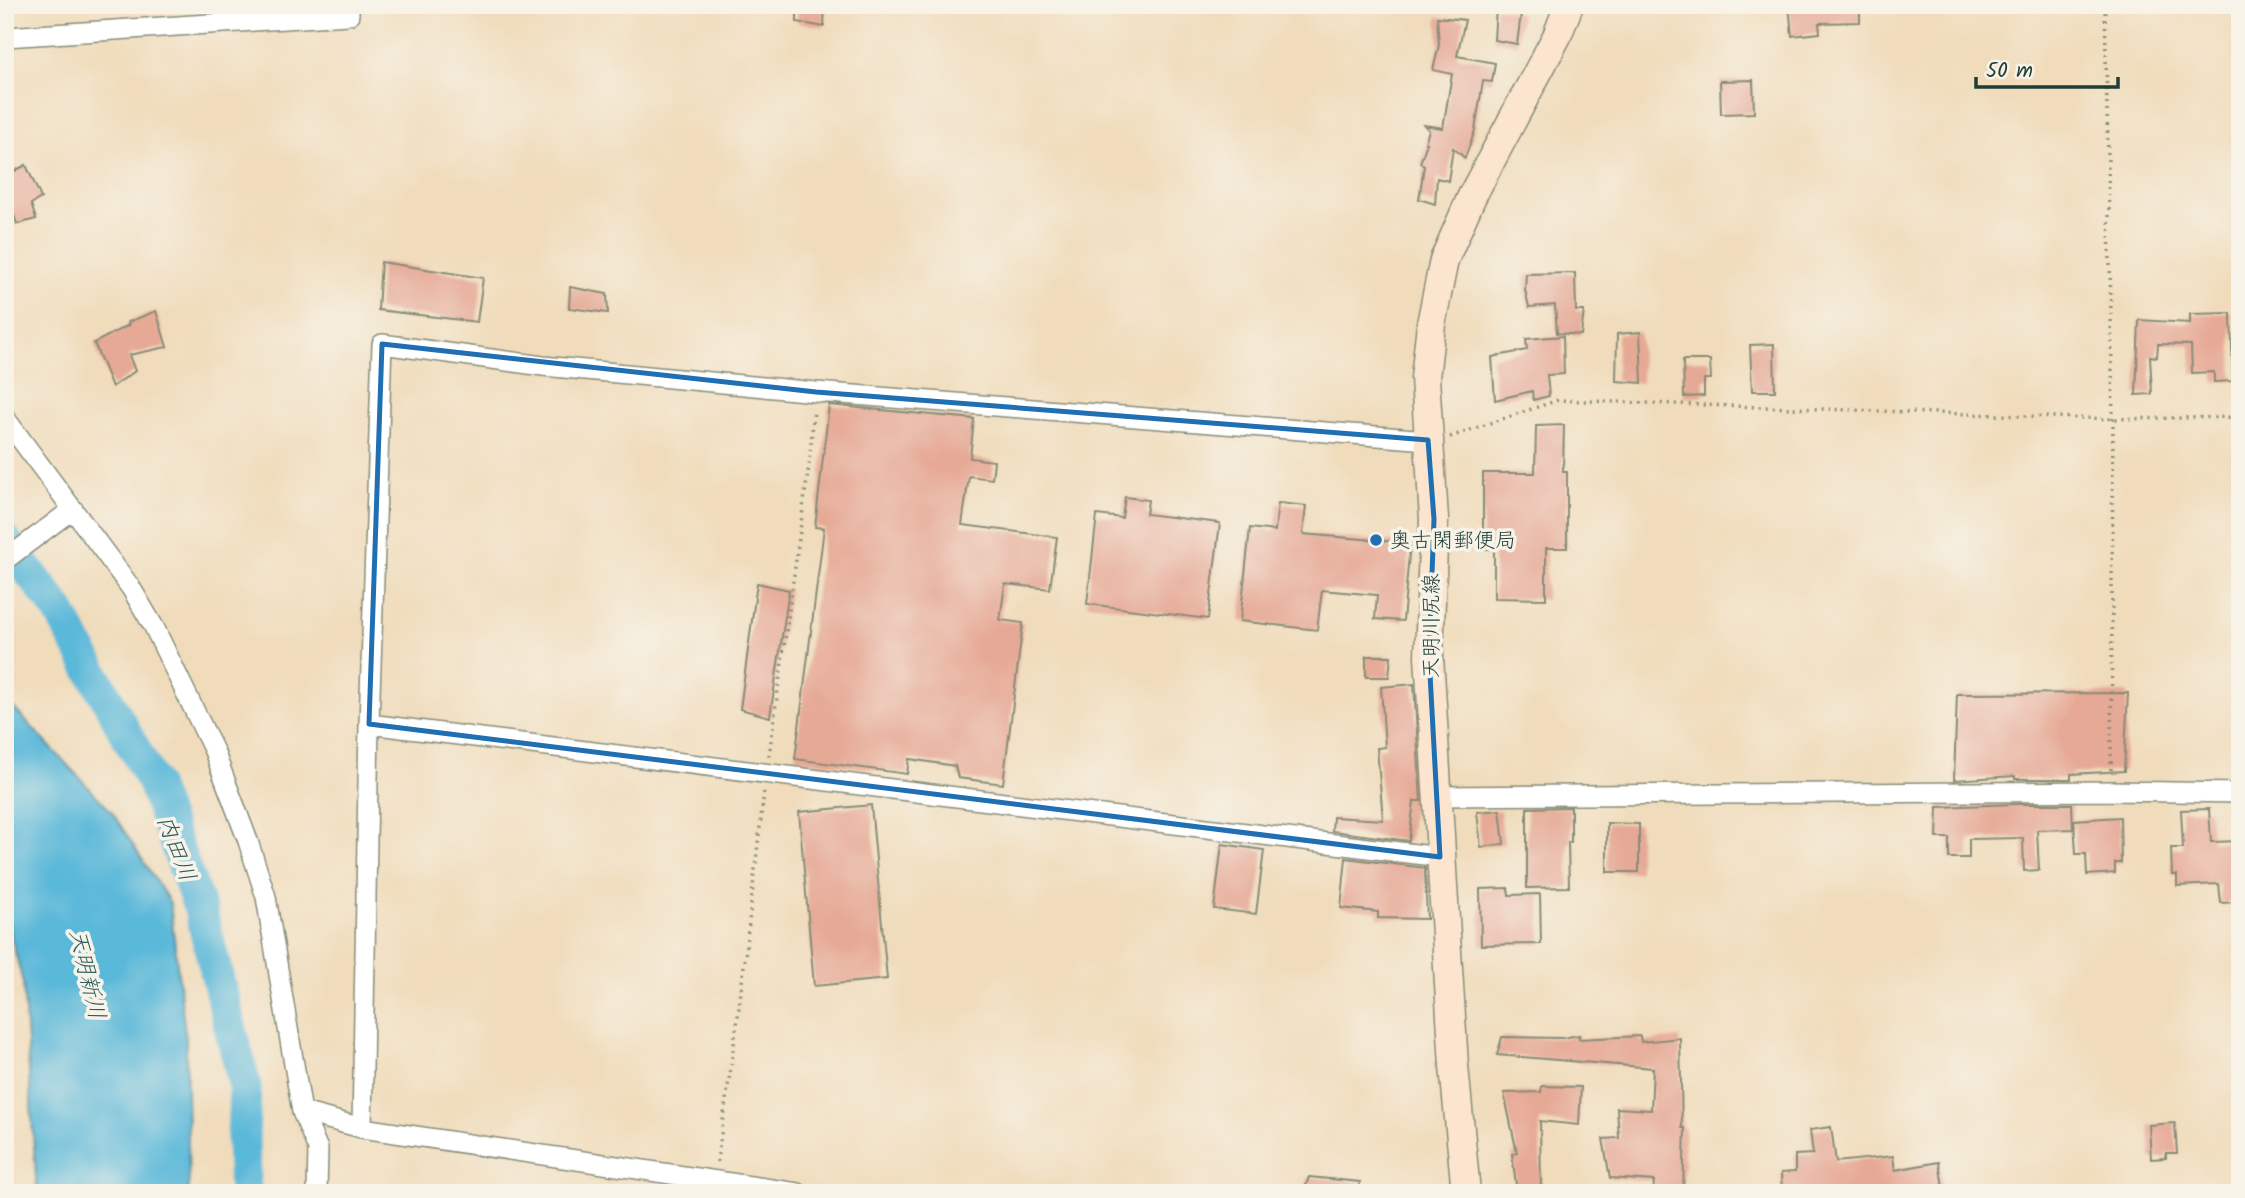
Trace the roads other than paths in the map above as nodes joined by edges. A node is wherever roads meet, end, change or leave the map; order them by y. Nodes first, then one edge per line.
1 (349, 5) edge
2 (1569, 5) edge
3 (5, 37) edge
4 (5, 418) edge
5 (1428, 440) junction
6 (73, 509) junction
7 (5, 560) edge
8 (369, 724) junction
9 (2240, 793) edge
10 (1437, 796) junction
11 (1440, 857) junction
12 (302, 1112) junction
13 (362, 1128) junction
14 (317, 1193) edge
15 (798, 1193) edge
16 (1466, 1193) edge

1 - 3 street
2 - 5 main road, 天明川尻線
4 - 6 street
5 - 8 street
5 - 10 main road, 天明川尻線
6 - 7 street
6 - 12 street
8 - 11 street
8 - 13 street
9 - 10 street
10 - 11 main road, 天明川尻線
11 - 16 main road, 天明川尻線
12 - 13 street
12 - 14 street
13 - 15 street

